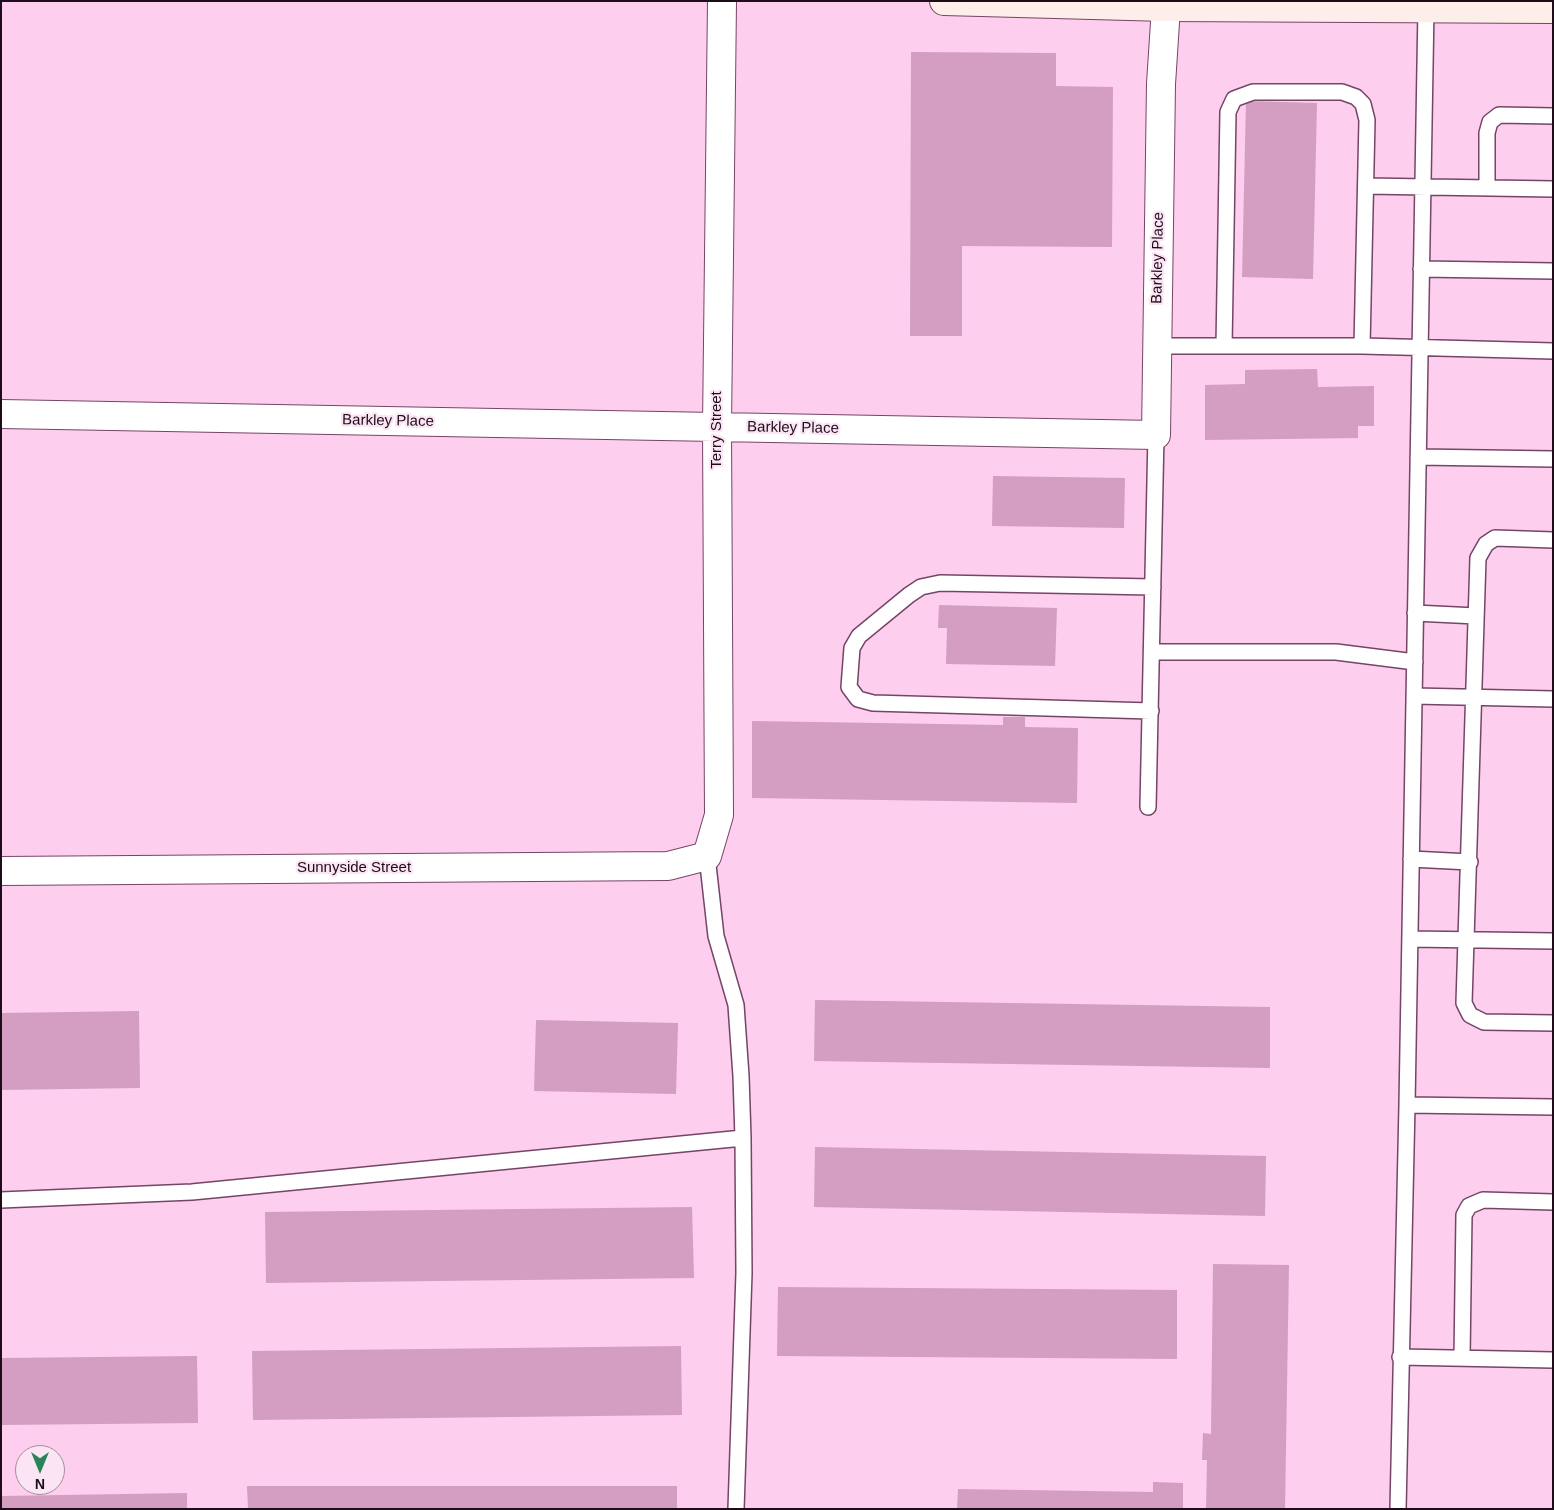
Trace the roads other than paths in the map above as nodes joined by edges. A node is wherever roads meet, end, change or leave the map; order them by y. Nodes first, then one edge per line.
1 (722, 1) edge
2 (944, 1) edge
3 (1166, 4) edge
4 (1483, 5) edge
5 (1426, 8) junction
6 (1553, 10) edge
7 (1553, 116) edge
8 (1366, 186) junction
9 (1422, 187) junction
10 (1487, 188) junction
11 (1553, 190) edge
12 (1421, 269) junction
13 (1553, 271) edge
14 (1157, 346) junction
15 (1224, 346) junction
16 (1362, 346) junction
17 (1421, 348) junction
18 (1553, 351) edge
19 (1, 414) edge
20 (717, 426) junction
21 (1156, 435) junction
22 (1418, 457) junction
23 (1553, 459) edge
24 (1553, 540) edge
25 (1153, 587) junction
26 (1415, 613) junction
27 (1476, 616) junction
28 (1152, 652) junction
29 (1414, 662) junction
30 (1414, 696) junction
31 (1473, 697) junction
32 (1553, 699) edge
33 (1150, 710) junction
34 (1148, 807) dead end
35 (706, 856) junction
36 (1411, 859) junction
37 (1470, 862) junction
38 (1, 871) edge
39 (1410, 939) junction
40 (1466, 940) junction
41 (1553, 941) edge
42 (1553, 1023) edge
43 (1407, 1105) junction
44 (1553, 1107) edge
45 (744, 1138) junction
46 (1, 1200) edge
47 (1553, 1202) edge
48 (1400, 1357) junction
49 (1462, 1358) junction
50 (1553, 1360) edge
51 (736, 1509) edge
52 (1398, 1509) edge

1 - 20 street, Terry Street
2 - 3 street
3 - 5 street
3 - 14 street, Barkley Place
4 - 5 street
4 - 6 street
5 - 9 lane
7 - 10 lane
8 - 9 lane
8 - 15 lane
8 - 16 lane
9 - 10 lane
9 - 12 lane
10 - 11 lane
12 - 13 lane
12 - 17 lane
14 - 15 lane
14 - 21 street, Barkley Place
15 - 16 lane
16 - 17 lane
17 - 18 lane
17 - 22 lane
19 - 20 street, Barkley Place
20 - 21 street, Barkley Place
20 - 35 street, Terry Street
21 - 25 lane
22 - 23 lane
22 - 26 lane
24 - 27 lane
25 - 28 lane
25 - 33 lane
26 - 27 lane
26 - 29 lane
27 - 31 lane
28 - 29 lane
28 - 33 lane
29 - 30 lane
30 - 31 lane
30 - 36 lane
31 - 32 lane
31 - 37 lane
33 - 34 lane
35 - 38 street, Sunnyside Street
35 - 45 lane
36 - 37 lane
36 - 39 lane
37 - 40 lane
39 - 40 lane
39 - 43 lane
40 - 41 lane
40 - 42 lane
43 - 44 lane
43 - 48 lane
45 - 46 lane
45 - 51 lane
47 - 49 lane
48 - 49 lane
48 - 52 lane
49 - 50 lane

